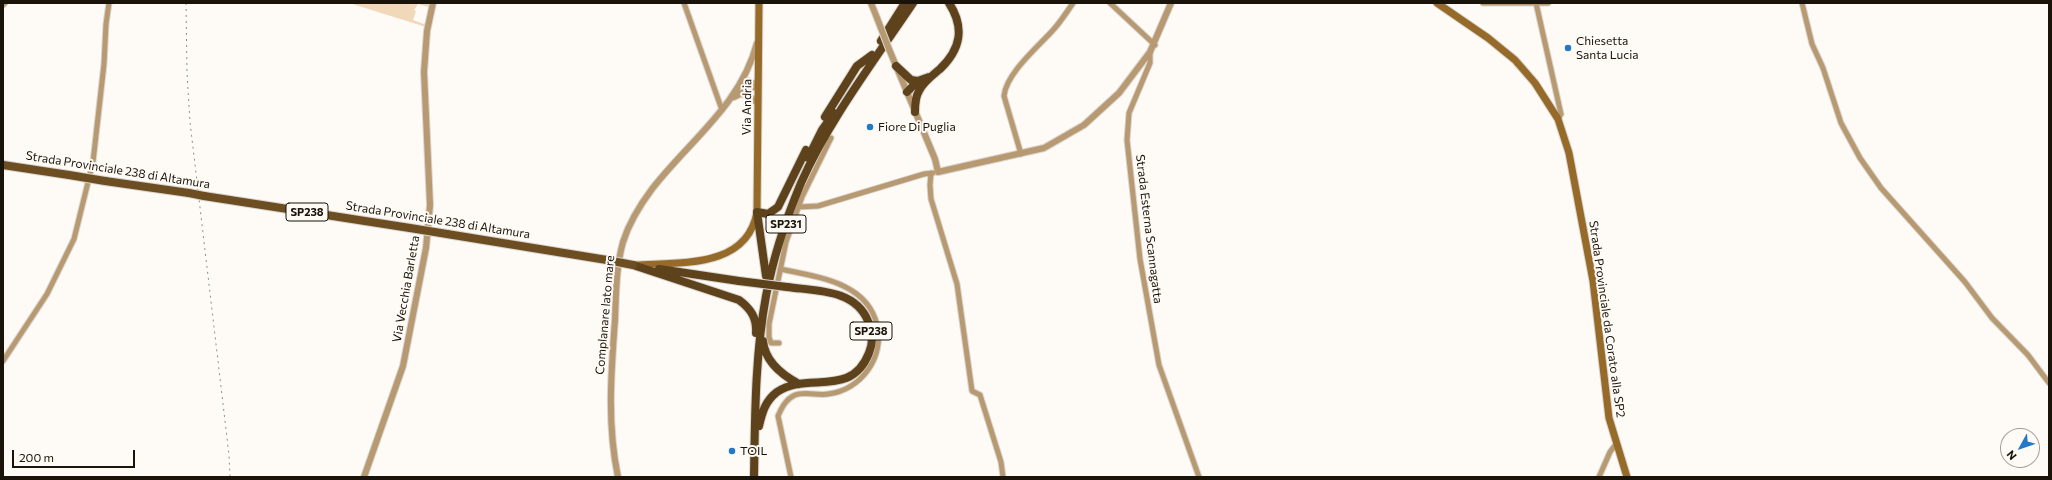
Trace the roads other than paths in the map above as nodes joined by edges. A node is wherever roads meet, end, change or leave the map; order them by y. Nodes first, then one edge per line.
1 (109, 3) edge
2 (433, 3) edge
3 (684, 3) edge
4 (759, 3) edge
5 (871, 3) edge
6 (949, 3) edge
7 (1073, 3) edge
8 (1110, 3) edge
9 (1171, 3) edge
10 (1437, 3) edge
11 (1483, 3) edge
12 (1548, 3) edge
13 (1802, 3) edge
14 (908, 4) edge
15 (1536, 4) edge
16 (759, 36) junction
17 (1155, 45) junction
18 (1150, 52) junction
19 (872, 55) junction
20 (896, 66) junction
21 (930, 77) junction
22 (918, 81) junction
23 (740, 85) junction
24 (758, 85) junction
25 (919, 90) junction
26 (907, 92) junction
27 (740, 93) junction
28 (733, 97) junction
29 (758, 103) junction
30 (722, 110) junction
31 (915, 112) junction
32 (1558, 119) junction
33 (831, 138) dead end
34 (1021, 154) junction
35 (3, 165) edge
36 (938, 172) junction
37 (931, 173) junction
38 (799, 207) junction
39 (757, 212) junction
40 (633, 265) junction
41 (780, 269) junction
42 (766, 276) junction
43 (765, 298) junction
44 (779, 343) dead end
45 (756, 348) junction
46 (3, 361) edge
47 (2049, 383) edge
48 (799, 384) junction
49 (1616, 444) junction
50 (364, 477) edge
51 (618, 477) edge
52 (750, 477) edge
53 (755, 477) edge
54 (791, 477) edge
55 (1003, 477) edge
56 (1199, 477) edge
57 (1599, 477) edge
58 (1627, 477) edge

1 - 46 street
2 - 50 street, Via Vecchia Barletta
3 - 30 street
4 - 16 main road, Via Andria
5 - 20 street, bridge
6 - 21 highway
7 - 34 street
8 - 17 street
9 - 17 street
10 - 32 main road, Strada Provinciale da Corato alla SP2
11 - 15 street
12 - 15 street
13 - 47 street
14 - 19 highway, SP231
14 - 43 highway, SP231
15 - 32 street
16 - 23 street
16 - 24 main road, Via Andria
17 - 18 street
18 - 34 street
18 - 56 street, Strada Esterna Scannagatta
19 - 39 highway
19 - 42 highway, SP231
20 - 22 highway
20 - 26 street
21 - 22 highway
21 - 25 highway
22 - 26 highway
23 - 24 street
23 - 28 street
24 - 27 street
24 - 29 main road, Via Andria
25 - 26 highway
25 - 31 highway
26 - 31 street
27 - 28 street
27 - 29 street
28 - 30 street, Complanare lato mare
29 - 39 main road, Via Andria
30 - 51 street, Complanare lato mare
31 - 36 street
32 - 49 main road, Strada Provinciale da Corato alla SP2
33 - 38 street
34 - 36 street
35 - 40 main road, Strada Provinciale 238 di Altamura / SP238, bridge
36 - 37 street
37 - 38 street
37 - 55 street
38 - 41 street
39 - 40 main road, Via Andria
39 - 42 highway
40 - 45 highway
40 - 48 highway, SP238, bridge
41 - 44 street
41 - 54 street
42 - 45 highway, SP231
43 - 48 highway
43 - 53 highway, SP231
45 - 52 highway, SP231
48 - 53 highway
49 - 57 street
49 - 58 main road, Strada Provinciale da Corato alla SP2

